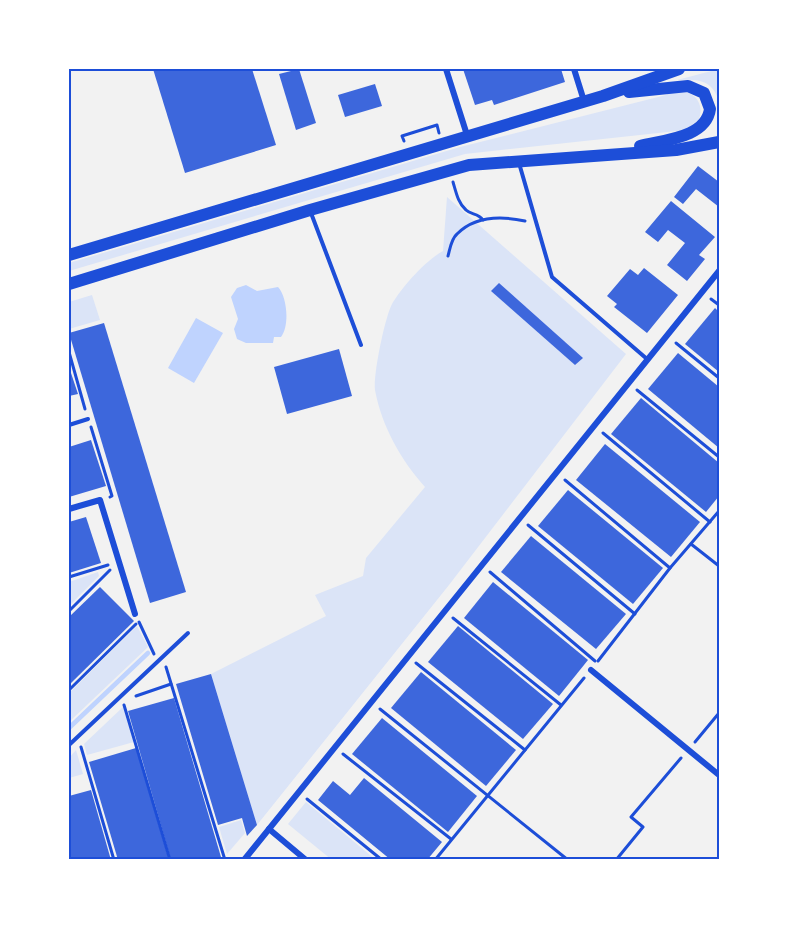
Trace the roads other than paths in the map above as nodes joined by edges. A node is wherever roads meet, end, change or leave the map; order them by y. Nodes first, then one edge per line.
1 (446, 69) edge
2 (574, 69) edge
3 (679, 69) edge
4 (603, 96) junction
5 (584, 101) junction
6 (467, 135) junction
7 (719, 142) edge
8 (615, 153) junction
9 (518, 160) junction
10 (310, 210) junction
11 (69, 255) edge
12 (719, 271) edge
13 (69, 284) edge
14 (361, 345) dead end
15 (648, 360) junction
16 (88, 419) road end
17 (69, 425) edge
18 (69, 509) edge
19 (135, 614) road end
20 (188, 633) dead end
21 (591, 670) road end
22 (69, 745) edge
23 (719, 775) edge
24 (268, 829) junction
25 (244, 860) edge
26 (306, 860) edge

1 - 6 street
2 - 5 street
3 - 4 main road
4 - 5 main road
4 - 8 main road
5 - 6 main road
6 - 11 main road
7 - 8 main road
8 - 9 main road
9 - 10 main road
9 - 15 lane
10 - 13 main road
10 - 14 lane
12 - 15 street
15 - 24 street
16 - 17 lane
18 - 19 street
20 - 22 lane
21 - 23 street
24 - 25 street
24 - 26 street

